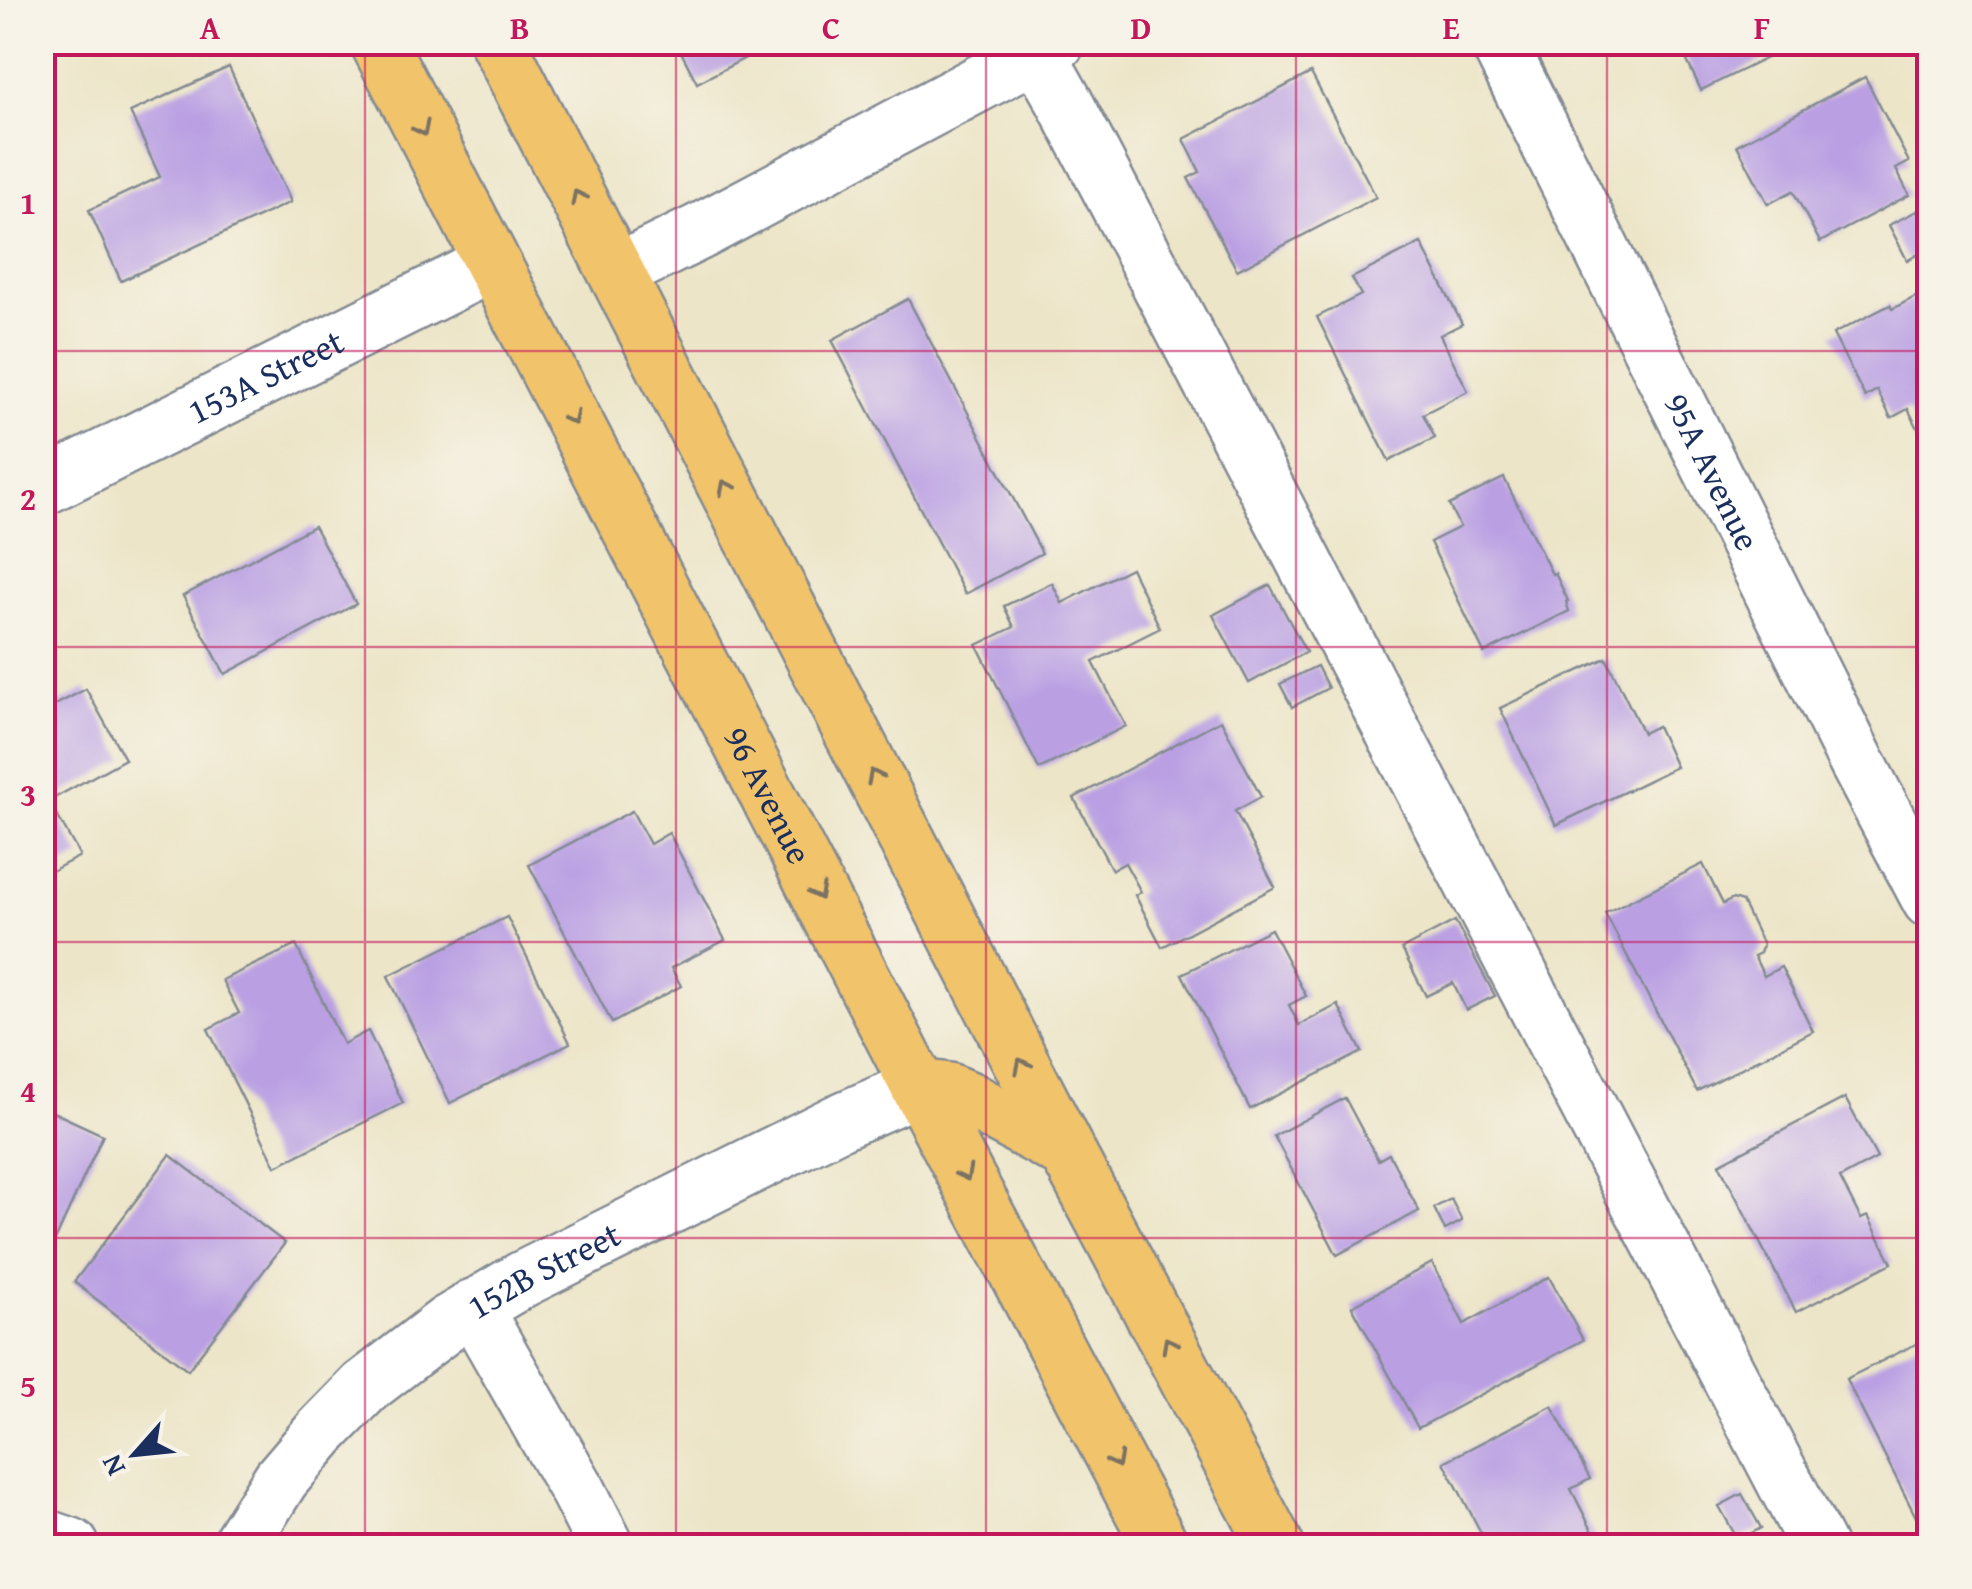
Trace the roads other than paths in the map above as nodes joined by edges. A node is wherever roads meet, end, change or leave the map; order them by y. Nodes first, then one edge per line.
1 (378, 42) edge
2 (498, 42) edge
3 (1498, 42) edge
4 (1042, 46) edge
5 (491, 264) junction
6 (617, 272) junction
7 (42, 488) edge
8 (1930, 900) edge
9 (919, 1087) junction
10 (1066, 1152) junction
11 (473, 1308) junction
12 (42, 1536) edge
13 (71, 1546) edge
14 (238, 1546) edge
15 (606, 1546) edge
16 (1161, 1546) edge
17 (1276, 1546) edge
18 (1818, 1546) edge

1 -> 5 main road, 96 Avenue
6 -> 2 main road
3 - 8 street, 95A Avenue
4 - 6 street
4 - 18 street
5 - 7 street, 153A Street
5 -> 9 main road, 96 Avenue
10 -> 6 main road
9 - 10 main road
9 - 11 street, 152B Street
9 -> 16 main road, 96 Avenue
17 -> 10 main road
11 - 14 street, 152B Street
11 - 15 street
12 - 13 street

